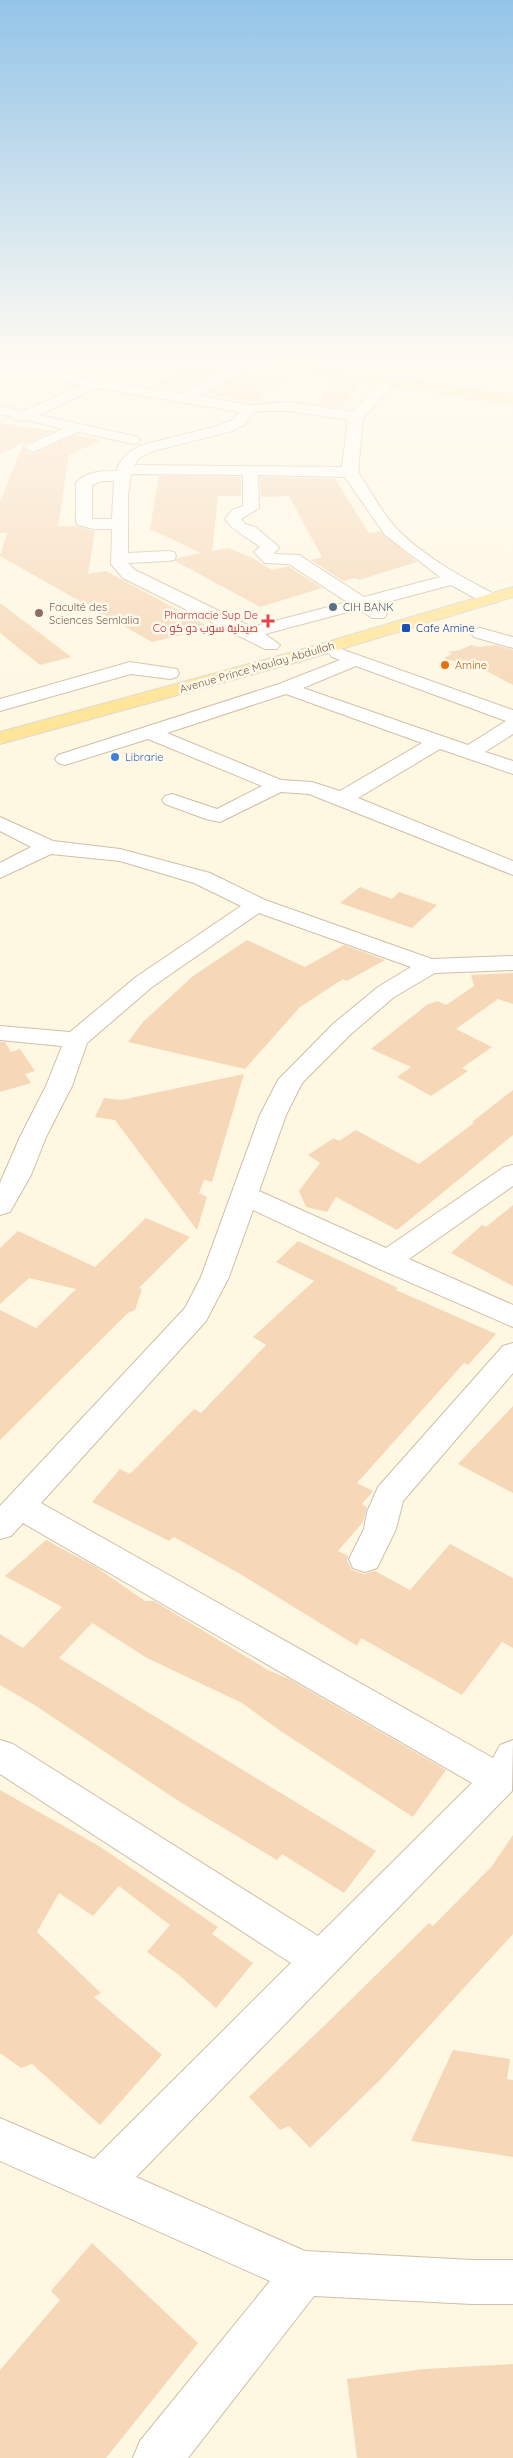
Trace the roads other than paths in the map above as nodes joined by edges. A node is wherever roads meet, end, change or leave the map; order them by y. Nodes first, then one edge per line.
1 (93, 479) edge
2 (123, 479) edge
3 (250, 479) edge
4 (355, 479) edge
5 (120, 524) junction
6 (168, 556) dead end
7 (120, 559) junction
8 (513, 576) edge
9 (453, 579) junction
10 (470, 589) junction
11 (513, 592) edge
12 (490, 599) junction
13 (363, 604) junction
14 (378, 614) junction
15 (250, 633) junction
16 (480, 633) dead end
17 (513, 643) edge
18 (271, 645) junction
19 (325, 648) junction
20 (244, 653) dead end
21 (355, 660) junction
22 (188, 668) dead end
23 (170, 673) junction
24 (286, 688) junction
25 (0, 705) edge
26 (513, 717) edge
27 (0, 720) edge
28 (513, 726) edge
29 (149, 732) junction
30 (0, 738) edge
31 (439, 741) junction
32 (471, 752) junction
33 (65, 758) dead end
34 (513, 768) edge
35 (278, 786) junction
36 (342, 799) junction
37 (172, 800) dead end
38 (0, 823) edge
39 (48, 847) junction
40 (513, 869) edge
41 (0, 870) edge
42 (257, 906) junction
43 (513, 963) edge
44 (430, 966) junction
45 (0, 1034) edge
46 (76, 1040) junction
47 (513, 1173) edge
48 (244, 1195) junction
49 (0, 1206) edge
50 (387, 1261) junction
51 (513, 1317) edge
52 (513, 1353) edge
53 (9, 1516) edge
54 (365, 1559) dead end
55 (0, 1755) edge
56 (506, 1768) edge
57 (321, 1960) junction
58 (0, 2139) edge
59 (99, 2184) junction
60 (304, 2273) junction
61 (513, 2282) edge
62 (157, 2458) edge

1 - 5 street
2 - 5 street
3 - 13 street
4 - 9 street
5 - 7 street
6 - 7 street
7 - 15 street
8 - 10 main road, Avenue Prince Moulay Abdullah
9 - 10 street
9 - 13 street
10 - 12 street
10 - 14 main road, Avenue Prince Moulay Abdullah
11 - 12 main road, Avenue Prince Moulay Abdullah
12 - 19 main road, Avenue Prince Moulay Abdullah
13 - 14 street
13 - 15 street
14 - 18 main road, Avenue Prince Moulay Abdullah
15 - 18 street
16 - 17 street
18 - 20 main road, Avenue Prince Moulay Abdullah
19 - 21 street
19 - 30 main road, Avenue Prince Moulay Abdullah
21 - 24 street
21 - 26 street
22 - 23 main road, Avenue Prince Moulay Abdullah
23 - 25 street
23 - 27 main road, Avenue Prince Moulay Abdullah
24 - 29 street
24 - 31 street
28 - 32 street
29 - 33 street
29 - 35 street
31 - 32 street
31 - 36 street
32 - 34 street
35 - 36 street
35 - 37 street
36 - 40 street
38 - 39 street
39 - 41 street
39 - 42 street
42 - 44 street
42 - 46 street
43 - 44 street
44 - 48 street
45 - 46 street
46 - 49 street
47 - 50 street
48 - 50 street
48 - 53 street
50 - 51 street
52 - 54 street
53 - 56 street
55 - 57 street
56 - 57 street
57 - 59 street
58 - 59 street
59 - 60 street
60 - 61 street
60 - 62 street

